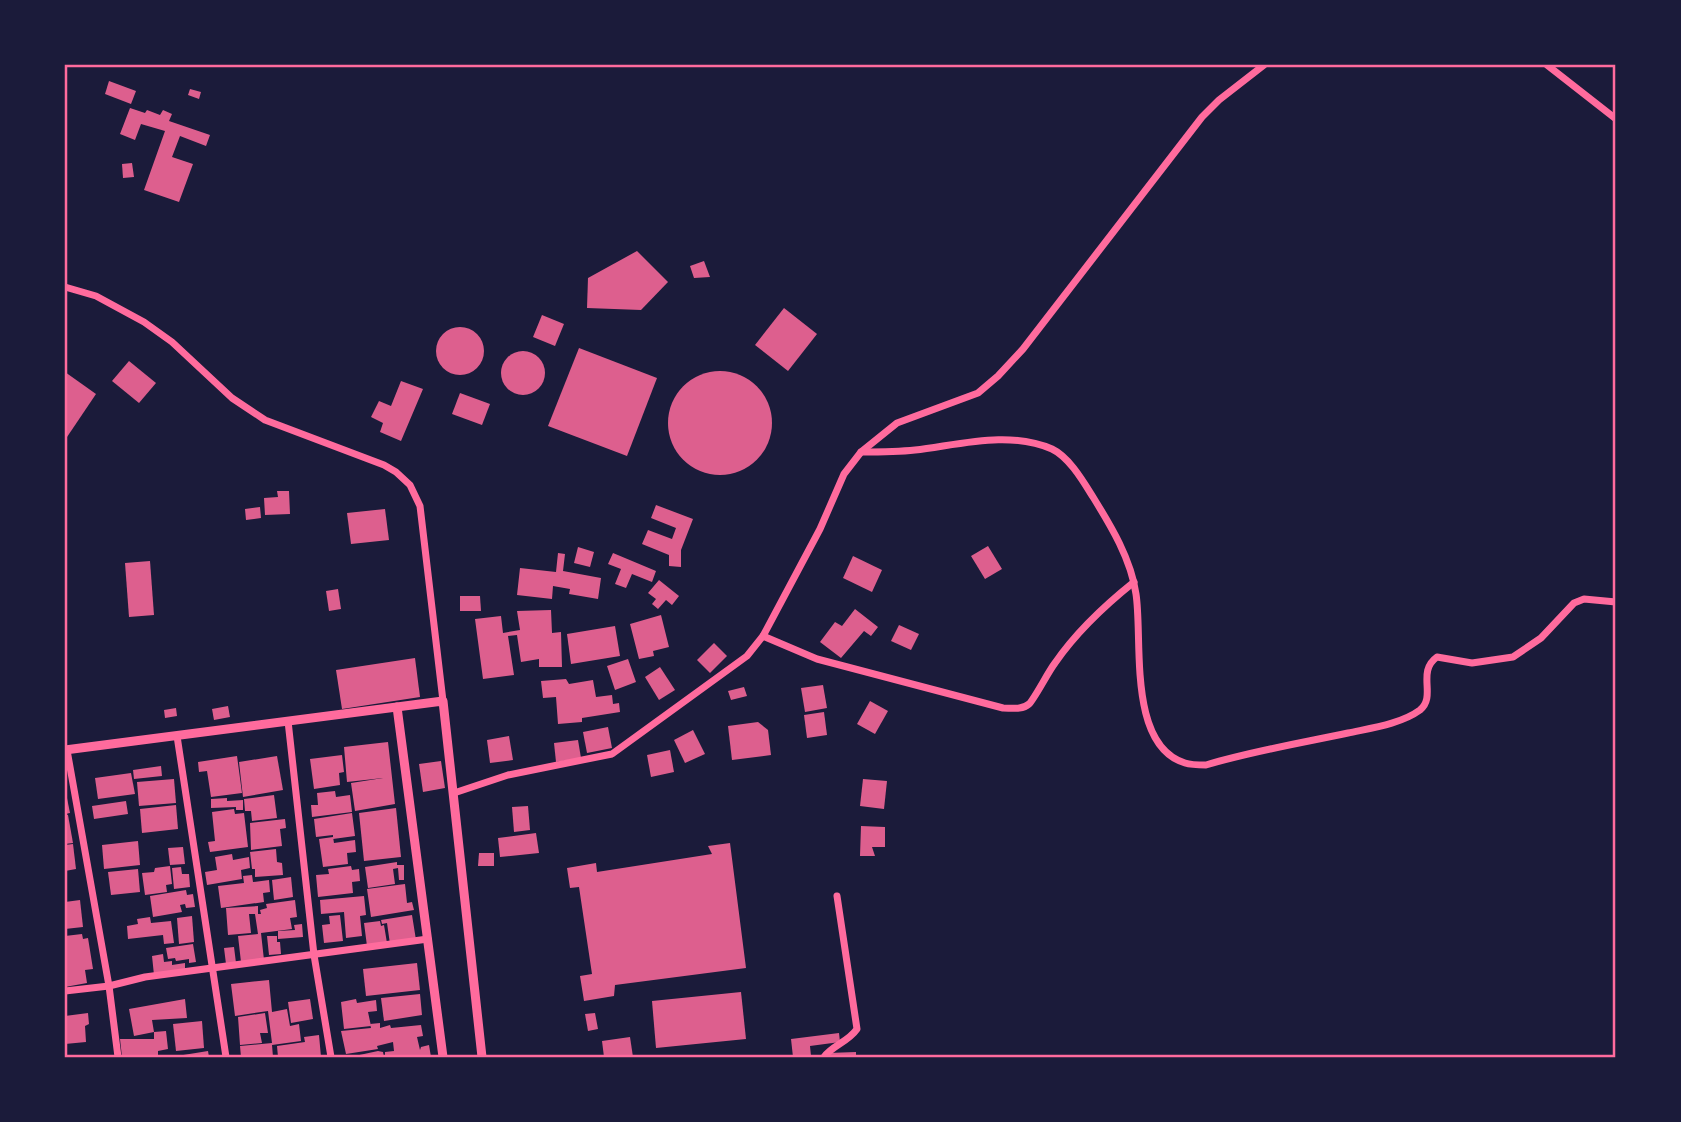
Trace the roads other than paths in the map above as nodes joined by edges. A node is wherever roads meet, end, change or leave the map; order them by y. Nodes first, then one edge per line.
1 (1264, 65) edge
2 (1547, 65) edge
3 (1616, 119) edge
4 (65, 287) edge
5 (861, 452) junction
6 (1134, 582) junction
7 (1616, 602) edge
8 (763, 636) junction
9 (443, 701) junction
10 (397, 707) junction
11 (288, 721) junction
12 (177, 736) junction
13 (66, 750) edge
14 (454, 793) junction
15 (837, 896) dead end
16 (428, 939) junction
17 (314, 956) junction
18 (214, 967) junction
19 (109, 986) junction
20 (65, 991) edge
21 (118, 1057) edge
22 (226, 1057) edge
23 (331, 1057) edge
24 (443, 1057) edge
25 (482, 1057) edge
26 (824, 1057) edge

1 - 5 street
2 - 3 street
4 - 9 street
5 - 6 street
5 - 8 street
6 - 7 street
6 - 8 street
8 - 14 street
9 - 10 street
9 - 14 street
10 - 11 street
10 - 16 street
11 - 12 street
11 - 17 street
12 - 13 street
12 - 18 street
13 - 19 street
14 - 25 street
15 - 26 street
16 - 17 street
16 - 24 street
17 - 18 street
17 - 23 street
18 - 19 street
18 - 22 street
19 - 20 street
19 - 21 street

